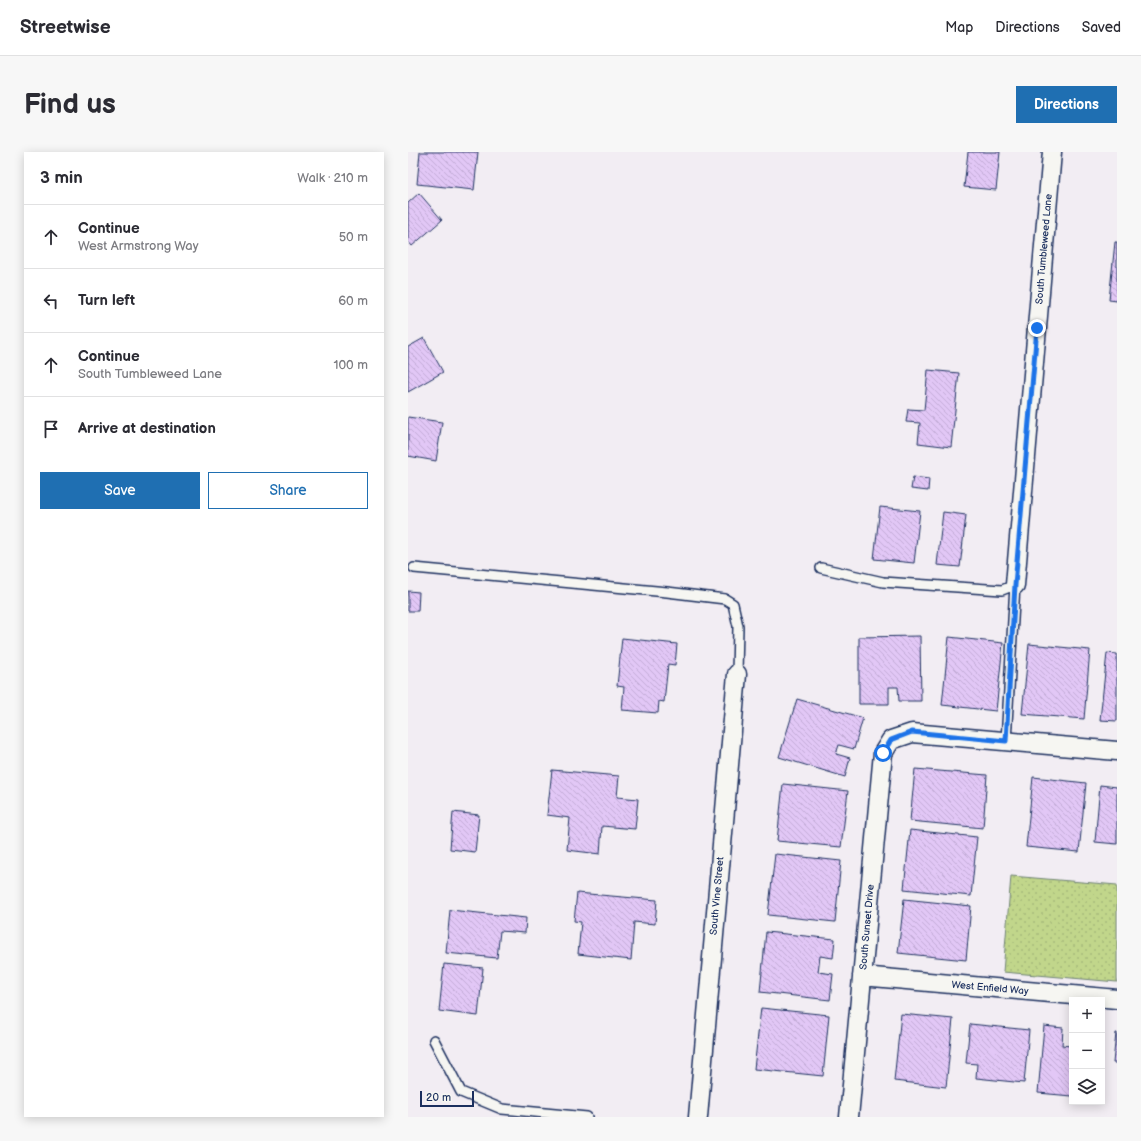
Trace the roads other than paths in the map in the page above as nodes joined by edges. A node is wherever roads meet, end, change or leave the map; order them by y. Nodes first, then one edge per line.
1 (1052, 152) edge
2 (414, 568) dead end
3 (821, 568) dead end
4 (1015, 585) junction
5 (737, 674) joint
6 (1006, 741) junction
7 (1117, 751) edge
8 (862, 976) junction
9 (1117, 1000) edge
10 (434, 1040) dead end
11 (587, 1117) edge
12 (698, 1117) edge
13 (849, 1117) edge

1 - 4 street, South Tumbleweed Lane
2 - 5 lane
3 - 4 lane
4 - 6 lane
5 - 12 street, South Vine Street
6 - 7 street
6 - 8 street, South Sunset Drive
8 - 9 street, West Enfield Way
8 - 13 street, South Sunset Drive
10 - 11 lane

